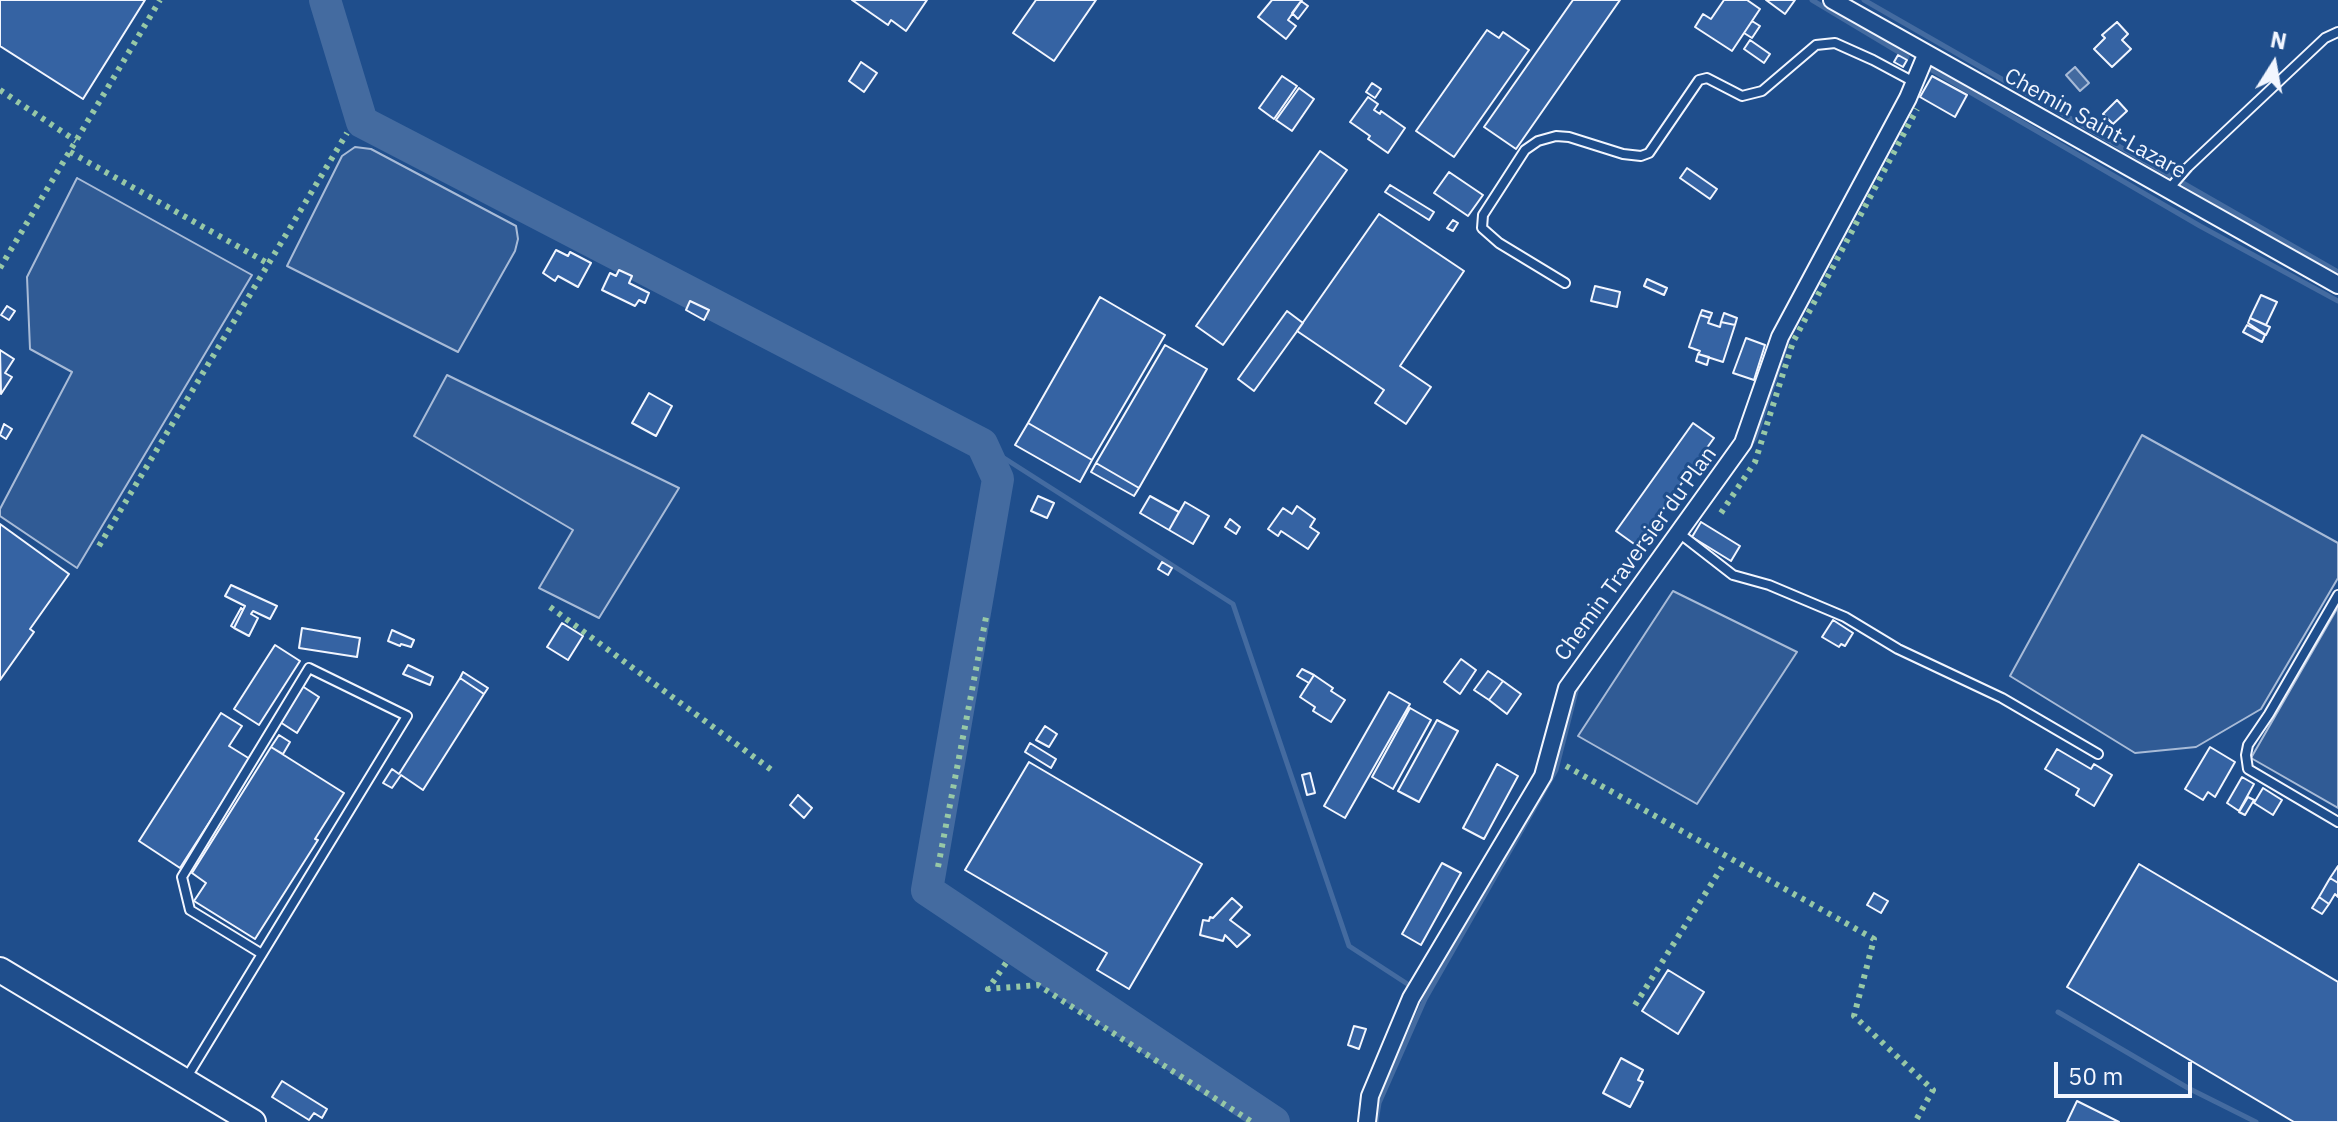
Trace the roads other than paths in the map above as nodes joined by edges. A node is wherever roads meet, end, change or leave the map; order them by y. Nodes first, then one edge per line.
1 (1832, 0) edge
2 (2338, 32) edge
3 (1926, 55) junction
4 (1914, 82) junction
5 (2169, 189) junction
6 (2336, 281) edge
7 (1565, 283) dead end
8 (1679, 532) junction
9 (2338, 595) edge
10 (2098, 754) dead end
11 (2338, 822) edge
12 (262, 954) junction
13 (0, 970) edge
14 (184, 1081) junction
15 (253, 1122) edge
16 (1367, 1122) edge

1 - 3 street, Chemin Saint-Lazare
2 - 5 lane
3 - 4 street, Chemin Traversier du Plan
3 - 5 street, Chemin Saint-Lazare
4 - 7 lane
4 - 8 street, Chemin Traversier du Plan
5 - 6 street, Chemin Saint-Lazare
8 - 10 lane
8 - 16 street, Chemin Traversier du Plan
9 - 11 lane
12 - 12 lane
12 - 14 lane
13 - 14 street
14 - 15 street

